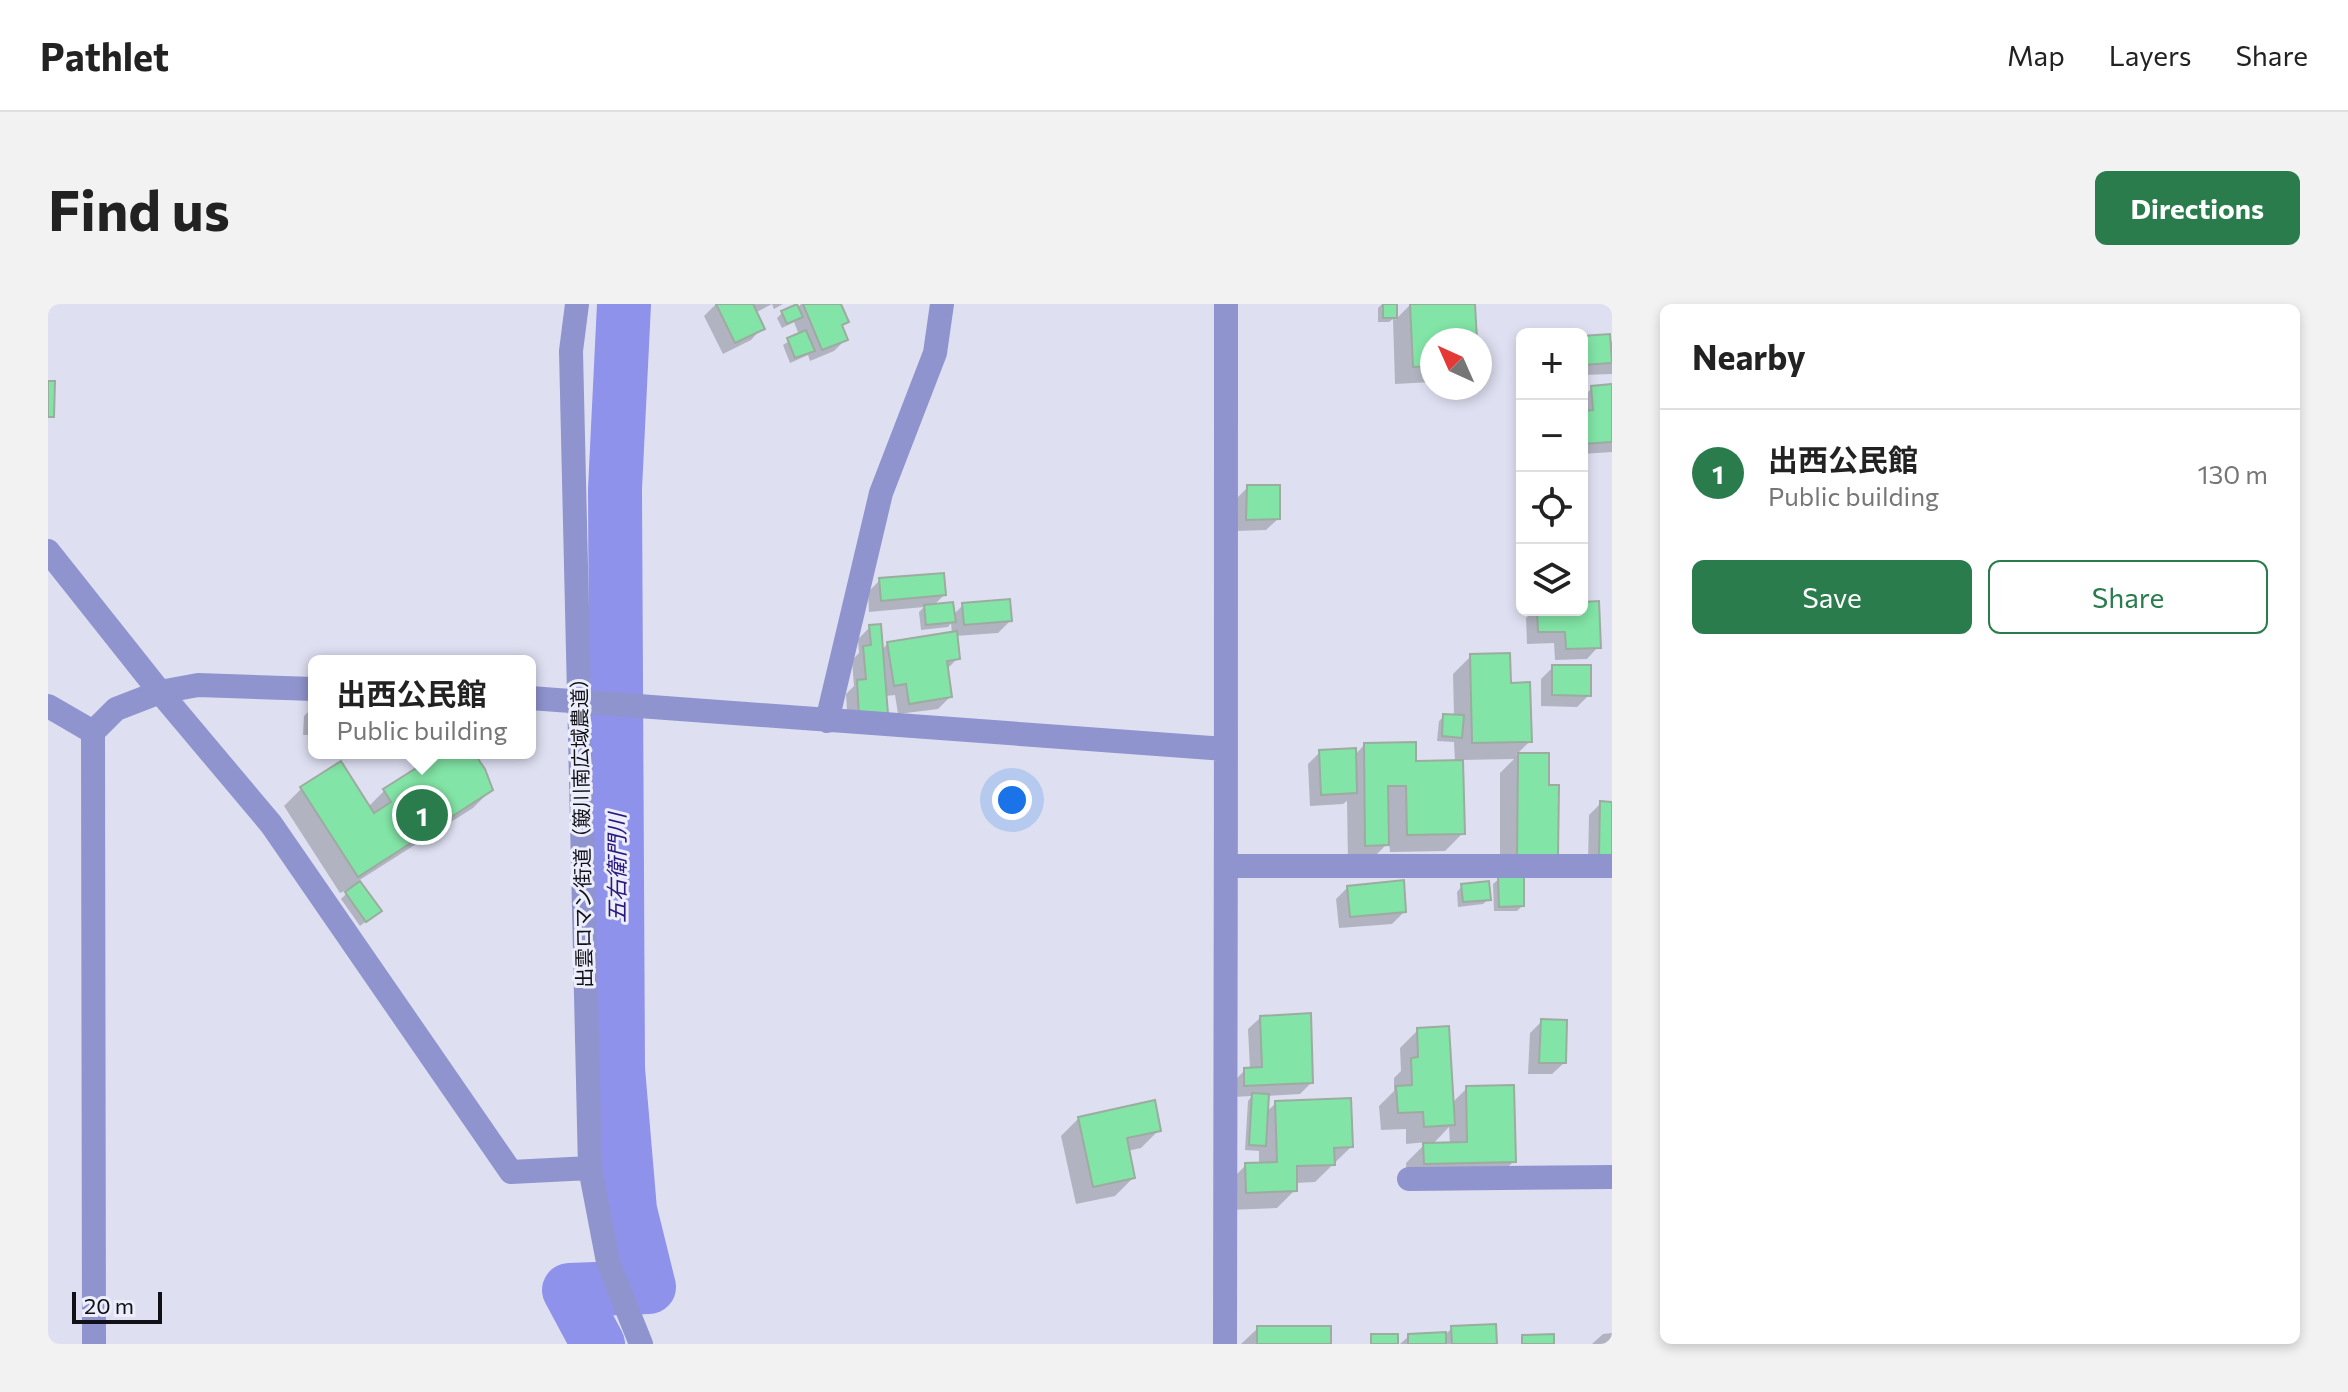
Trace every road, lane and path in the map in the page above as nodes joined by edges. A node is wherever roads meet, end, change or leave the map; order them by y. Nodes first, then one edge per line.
1 (577, 304) edge
2 (942, 304) edge
3 (1226, 304) edge
4 (48, 551) edge
5 (308, 689) edge
6 (160, 692) junction
7 (536, 698) edge
8 (579, 700) junction
9 (48, 706) edge
10 (827, 721) junction
11 (93, 732) junction
12 (1225, 749) junction
13 (1228, 866) junction
14 (1612, 866) edge
15 (590, 1168) junction
16 (1612, 1177) edge
17 (1409, 1179) dead end
18 (94, 1344) edge
19 (641, 1344) edge
20 (1225, 1344) edge

1 - 8 street, 出雲ロマン街道（簸川南広域農道）
2 - 10 street
3 - 12 street
4 - 6 street
5 - 6 street
6 - 11 street
6 - 15 street
7 - 8 street
8 - 10 street
8 - 15 street, 出雲ロマン街道（簸川南広域農道）
9 - 11 street
10 - 12 street
11 - 18 street
12 - 13 street
13 - 14 street
13 - 20 street
15 - 19 street, 出雲ロマン街道（簸川南広域農道）
16 - 17 street

